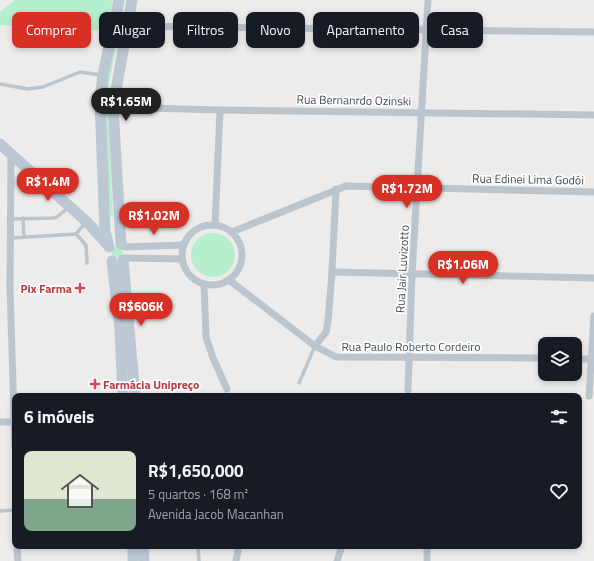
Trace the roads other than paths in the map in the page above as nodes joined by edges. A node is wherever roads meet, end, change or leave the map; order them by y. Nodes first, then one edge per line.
1 (119, 0) edge
2 (132, 0) edge
3 (428, 0) edge
4 (129, 12) edge
5 (165, 26) edge
6 (426, 29) junction
7 (594, 32) edge
8 (122, 48) edge
9 (103, 75) junction
10 (0, 84) edge
11 (113, 106) junction
12 (220, 110) junction
13 (422, 112) junction
14 (594, 115) edge
15 (0, 144) edge
16 (11, 154) junction
17 (336, 188) junction
18 (417, 188) junction
19 (594, 192) edge
20 (70, 206) junction
21 (23, 218) junction
22 (105, 218) junction
23 (121, 218) junction
24 (11, 219) junction
25 (87, 222) junction
26 (216, 225) junction
27 (232, 232) junction
28 (76, 234) junction
29 (24, 237) junction
30 (11, 238) junction
31 (184, 245) junction
32 (109, 247) junction
33 (121, 254) junction
34 (182, 259) junction
35 (87, 263) dead end
36 (332, 272) junction
37 (412, 275) junction
38 (594, 278) edge
39 (230, 280) junction
40 (204, 284) junction
41 (594, 316) edge
42 (315, 346) junction
43 (409, 357) junction
44 (538, 358) edge
45 (582, 359) edge
46 (593, 359) edge
47 (299, 383) dead end
48 (227, 389) dead end
49 (408, 390) dead end
50 (14, 393) edge
51 (123, 393) edge
52 (135, 393) edge
53 (589, 396) dead end
54 (0, 422) edge
55 (12, 422) edge
56 (12, 510) edge
57 (0, 511) edge
58 (17, 549) edge
59 (133, 549) edge
60 (143, 549) edge
61 (198, 549) edge
62 (238, 549) edge
63 (341, 549) edge
64 (427, 549) edge
65 (18, 561) edge
66 (133, 561) edge
67 (144, 561) edge
68 (199, 561) edge
69 (236, 561) edge
70 (337, 561) edge
71 (427, 561) edge

1 - 9 main road
2 - 4 main road
3 - 6 street, Rua Jair Luvizotto
5 - 6 street
6 - 7 street
6 - 13 street, Rua Jair Luvizotto
8 - 11 main road
9 - 10 lane
9 - 22 main road
11 - 12 street, Rua Bernanrdo Ozinski
11 - 23 main road
12 - 13 street, Rua Bernanrdo Ozinski
12 - 26 street
13 - 14 street, Rua Bernanrdo Ozinski
13 - 18 street, Rua Jair Luvizotto
15 - 16 main road
16 - 20 main road
16 - 24 street
17 - 18 street, Rua Edinei Lima Godói
17 - 27 street, Rua Edinei Lima Godói
17 - 36 street
18 - 19 street, Rua Edinei Lima Godói
18 - 37 street, Rua Jair Luvizotto
20 - 21 lane
20 - 25 main road
21 - 24 lane
21 - 29 lane
22 - 23 main road
22 - 32 main road
23 - 33 main road
24 - 30 street
25 - 28 lane
25 - 32 main road
26 - 27 street
26 - 31 street
27 - 39 street
28 - 29 lane
28 - 35 lane
29 - 30 lane
30 - 50 street
31 - 33 street
31 - 34 street
32 - 33 main road
33 - 34 street
33 - 51 main road
33 - 52 main road
34 - 40 street
36 - 37 street
36 - 42 street
37 - 38 street
37 - 43 street, Rua Jair Luvizotto
39 - 40 street
39 - 42 street, Rua Paulo Roberto Cordeiro
40 - 48 street
41 - 46 street
42 - 43 street, Rua Paulo Roberto Cordeiro
42 - 47 lane
43 - 44 street, Rua Paulo Roberto Cordeiro
43 - 49 street, Rua Jair Luvizotto
45 - 46 street
46 - 53 street
54 - 55 street
56 - 57 lane
58 - 65 street
59 - 66 main road
60 - 67 main road
61 - 68 lane
62 - 69 street
63 - 70 street
64 - 71 street

